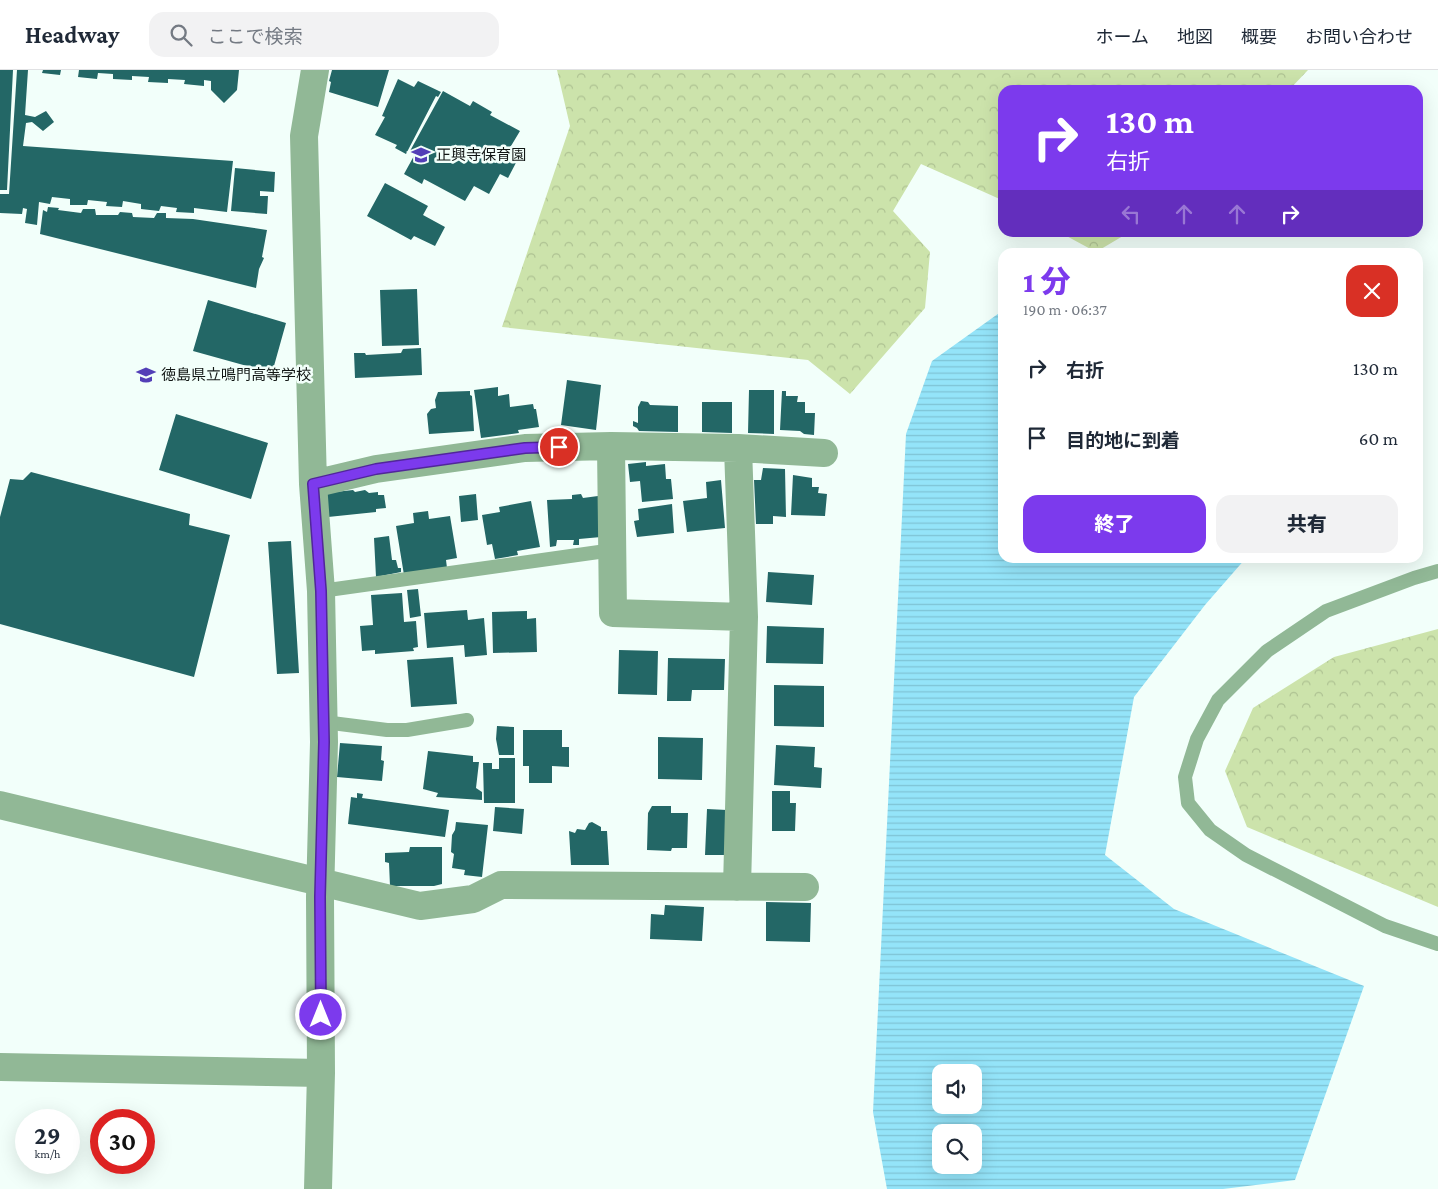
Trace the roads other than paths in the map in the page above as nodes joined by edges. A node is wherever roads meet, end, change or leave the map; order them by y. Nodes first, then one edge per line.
1 (315, 70) edge
2 (611, 446) junction
3 (738, 448) junction
4 (824, 453) dead end
5 (313, 484) junction
6 (613, 550) junction
7 (1438, 571) edge
8 (321, 591) junction
9 (744, 617) junction
10 (467, 720) dead end
11 (324, 722) junction
12 (0, 805) edge
13 (321, 883) junction
14 (737, 887) junction
15 (805, 887) dead end
16 (1438, 944) edge
17 (0, 1067) edge
18 (321, 1074) junction
19 (318, 1189) edge

1 - 5 street
2 - 3 street
2 - 5 street
2 - 6 street
3 - 4 street
3 - 9 street
5 - 8 street
6 - 8 lane
6 - 9 street
7 - 16 lane
8 - 11 street
9 - 14 street
10 - 11 lane
11 - 13 street
12 - 13 street
13 - 14 street
13 - 18 street
14 - 15 street
17 - 18 street
18 - 19 street

